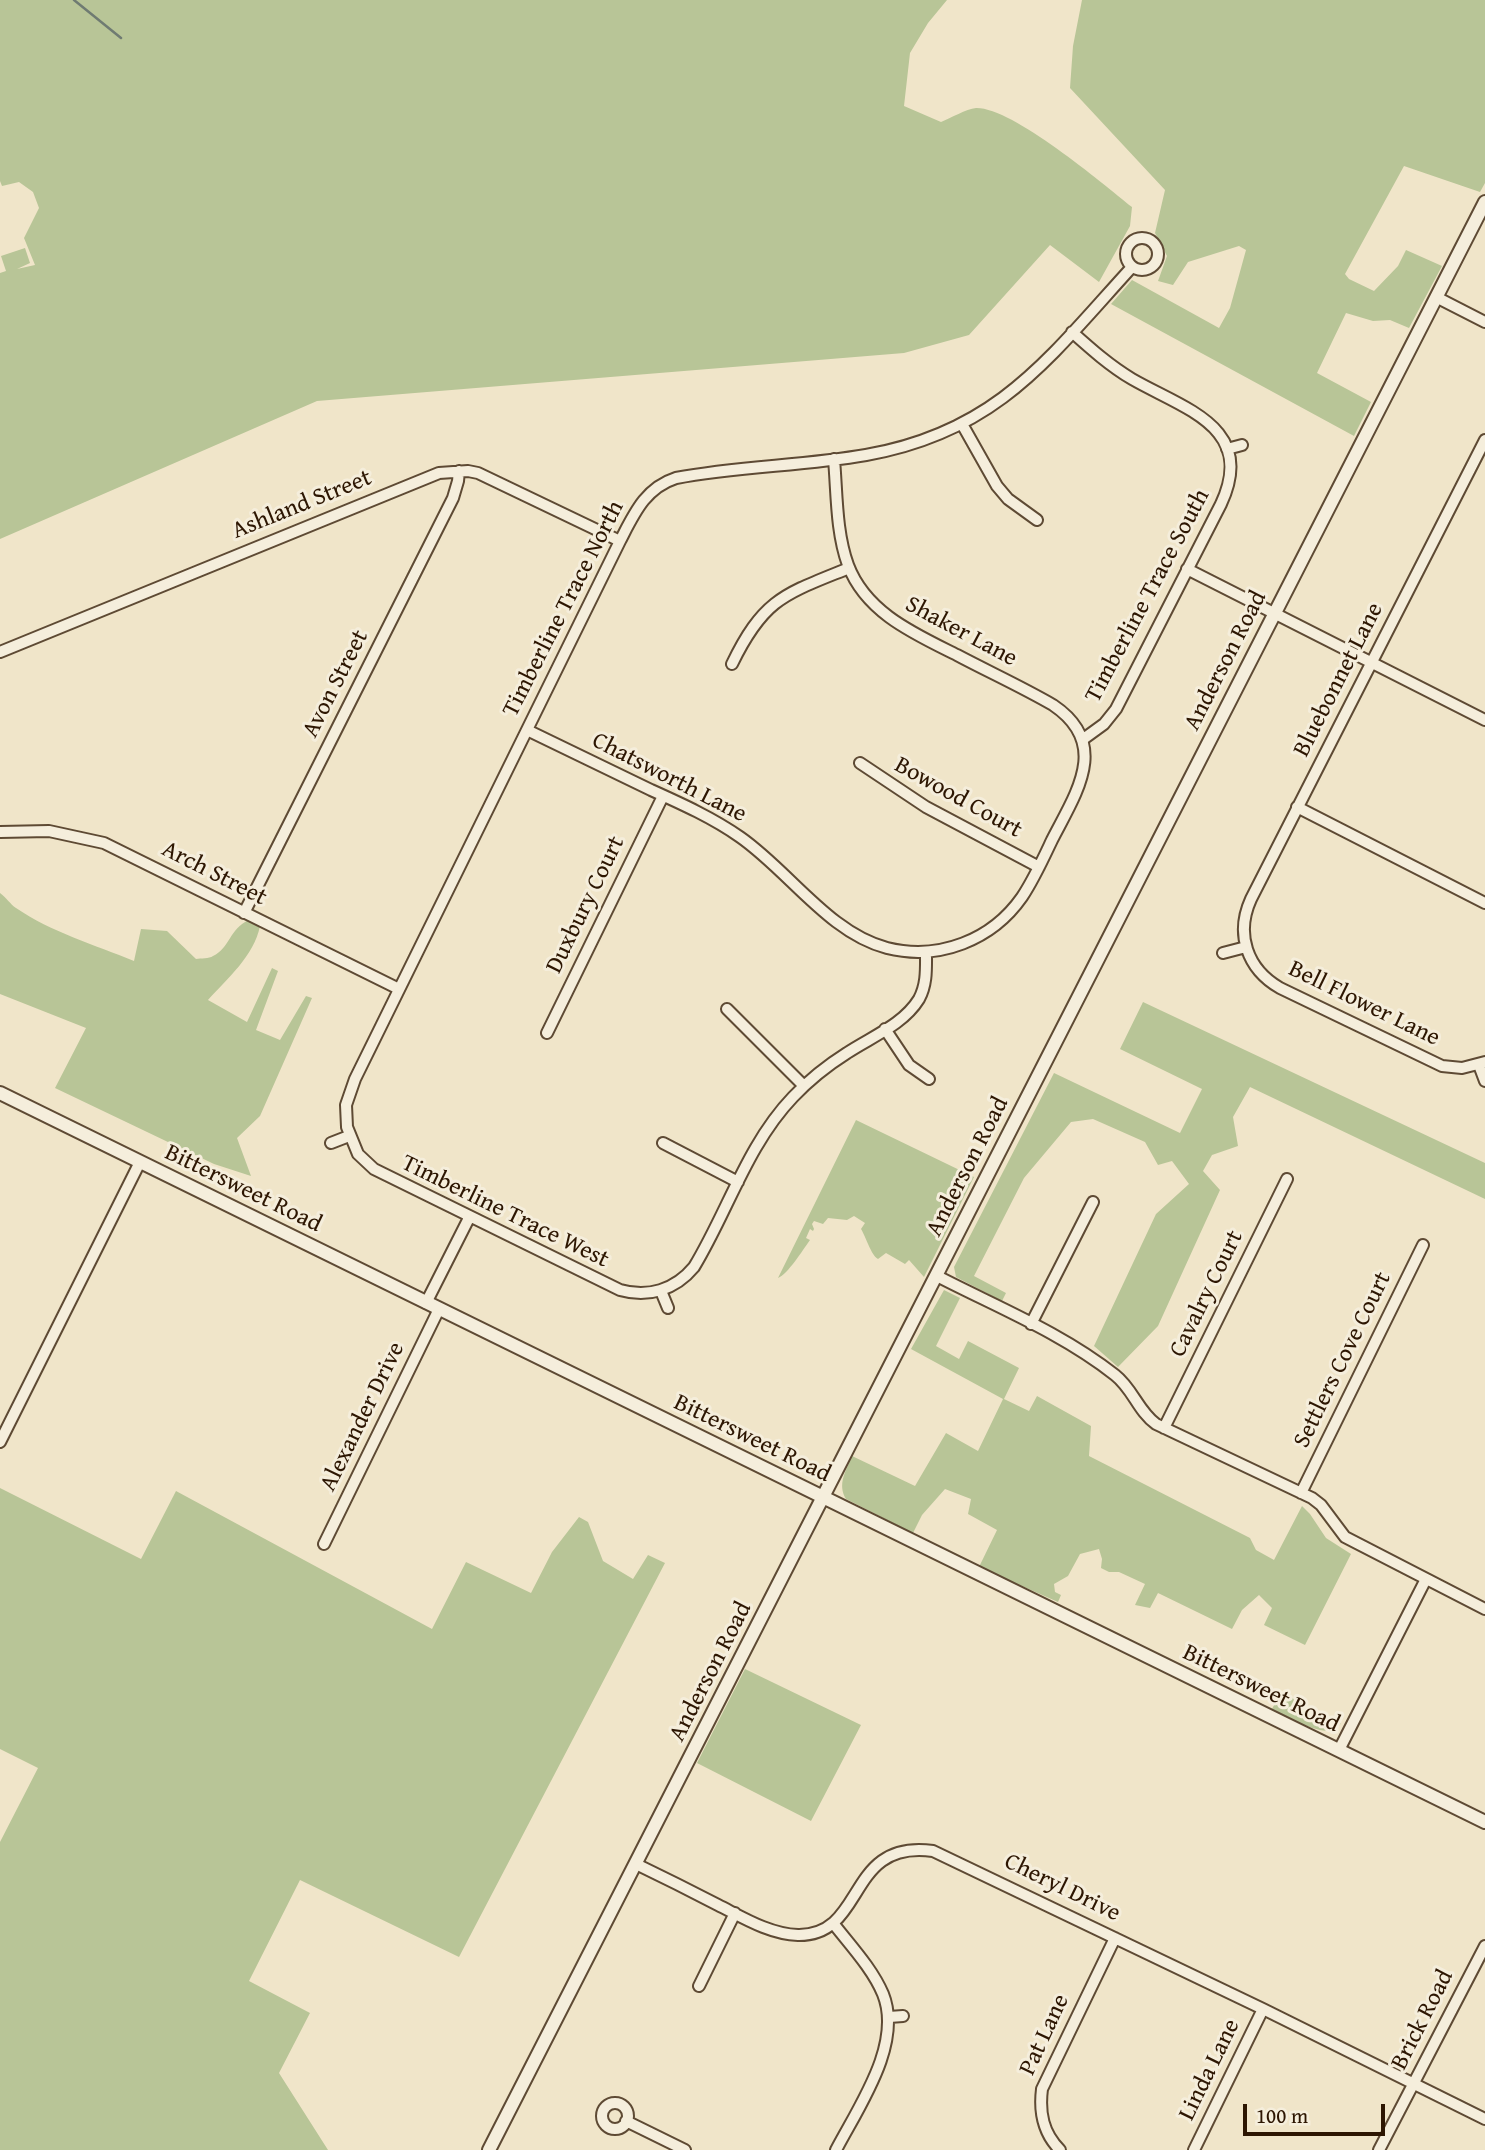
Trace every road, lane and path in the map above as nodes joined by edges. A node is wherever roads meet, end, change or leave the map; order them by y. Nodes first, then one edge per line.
1 (1485, 202) edge
2 (1132, 267) dead end
3 (1436, 297) junction
4 (1485, 322) edge
5 (1072, 332) junction
6 (962, 424) junction
7 (1485, 440) edge
8 (1226, 445) junction
9 (1242, 445) dead end
10 (834, 459) junction
11 (458, 471) junction
12 (1037, 520) dead end
13 (620, 541) junction
14 (849, 568) junction
15 (1187, 569) junction
16 (1274, 613) junction
17 (0, 652) edge
18 (1372, 662) junction
19 (732, 664) dead end
20 (1485, 720) edge
21 (527, 730) junction
22 (1082, 740) junction
23 (859, 763) dead end
24 (663, 796) junction
25 (1297, 807) junction
26 (0, 832) edge
27 (1039, 867) junction
28 (1485, 903) edge
29 (244, 913) junction
30 (1245, 945) junction
31 (926, 952) junction
32 (1223, 953) dead end
33 (399, 989) junction
34 (727, 1009) dead end
35 (885, 1029) junction
36 (547, 1033) dead end
37 (1482, 1063) edge
38 (929, 1079) dead end
39 (1485, 1081) edge
40 (804, 1086) junction
41 (0, 1093) edge
42 (349, 1136) junction
43 (331, 1143) dead end
44 (663, 1143) dead end
45 (140, 1162) junction
46 (1287, 1179) dead end
47 (738, 1182) junction
48 (1093, 1202) dead end
49 (469, 1217) junction
50 (1423, 1245) dead end
51 (937, 1276) junction
52 (660, 1291) junction
53 (426, 1303) junction
54 (668, 1308) dead end
55 (439, 1309) junction
56 (1031, 1324) junction
57 (1164, 1428) junction
58 (0, 1442) edge
59 (1301, 1493) junction
60 (823, 1498) junction
61 (324, 1544) dead end
62 (1426, 1579) junction
63 (1485, 1609) edge
64 (1339, 1750) junction
65 (1485, 1822) edge
66 (899, 1838) dead end
67 (903, 1852) junction
68 (636, 1864) junction
69 (735, 1913) junction
70 (833, 1923) junction
71 (1115, 1938) junction
72 (1485, 1946) edge
73 (699, 1986) dead end
74 (1263, 2009) junction
75 (903, 2016) dead end
76 (889, 2017) junction
77 (1413, 2085) junction
78 (1485, 2119) edge
79 (626, 2122) junction
80 (489, 2150) edge
81 (685, 2150) edge
82 (836, 2150) edge
83 (1060, 2150) edge
84 (1194, 2150) edge
85 (1379, 2150) edge

1 - 3 street, Anderson Road
2 - 5 street, Timberline Trace North
3 - 4 street
3 - 16 street, Anderson Road
5 - 6 street, Timberline Trace North
5 - 8 street
6 - 10 street, Timberline Trace North
6 - 12 street
7 - 18 street, Bluebonnet Lane
8 - 9 street
8 - 15 street, Timberline Trace South
10 - 13 street, Timberline Trace North
10 - 14 street, Shaker Lane
11 - 13 street, Ashland Street
11 - 17 street, Ashland Street
11 - 29 street, Avon Street
13 - 21 street, Timberline Trace North
14 - 19 street
14 - 22 street, Shaker Lane
15 - 16 street
15 - 22 street, Timberline Trace South
16 - 18 street
16 - 51 street, Anderson Road
18 - 20 street
18 - 25 street, Bluebonnet Lane
21 - 24 street, Chatsworth Lane
21 - 33 street, Timberline Trace North
22 - 27 street
23 - 27 street, Bowood Court
24 - 31 street, Chatsworth Lane
24 - 36 street, Duxbury Court
25 - 28 street
25 - 30 street, Bluebonnet Lane
26 - 29 street, Arch Street
27 - 31 street
29 - 33 street, Arch Street
30 - 32 street
30 - 37 street, Bell Flower Lane
31 - 35 street
33 - 42 street, Timberline Trace North
34 - 40 street
35 - 38 street
35 - 40 street
37 - 39 street
40 - 47 street
41 - 45 street, Bittersweet Road
42 - 43 street
42 - 49 street, Timberline Trace West
44 - 47 street
45 - 53 street, Bittersweet Road
45 - 58 street
46 - 57 street, Cavalry Court
47 - 52 street
48 - 56 street
49 - 52 street, Timberline Trace West
49 - 53 street
50 - 59 street, Settlers Cove Court
51 - 56 street
51 - 60 street, Anderson Road
52 - 54 street
53 - 55 street, Bittersweet Road
55 - 60 street, Bittersweet Road
55 - 61 street, Alexander Drive
56 - 57 street
57 - 59 street
59 - 62 street
60 - 64 street, Bittersweet Road
60 - 68 street, Anderson Road
62 - 63 street
62 - 64 street
64 - 65 street, Bittersweet Road
66 - 67 street
67 - 70 street
67 - 71 street, Cheryl Drive
68 - 69 street
68 - 80 street, Anderson Road
69 - 70 street
69 - 73 street
70 - 76 street
71 - 74 street, Cheryl Drive
71 - 83 street, Pat Lane
72 - 77 street, Brick Road
74 - 77 street, Cheryl Drive
74 - 84 street, Linda Lane
75 - 76 street
76 - 82 street
77 - 78 street, Cheryl Drive
77 - 85 street, Brick Road
79 - 79 street
79 - 81 street

